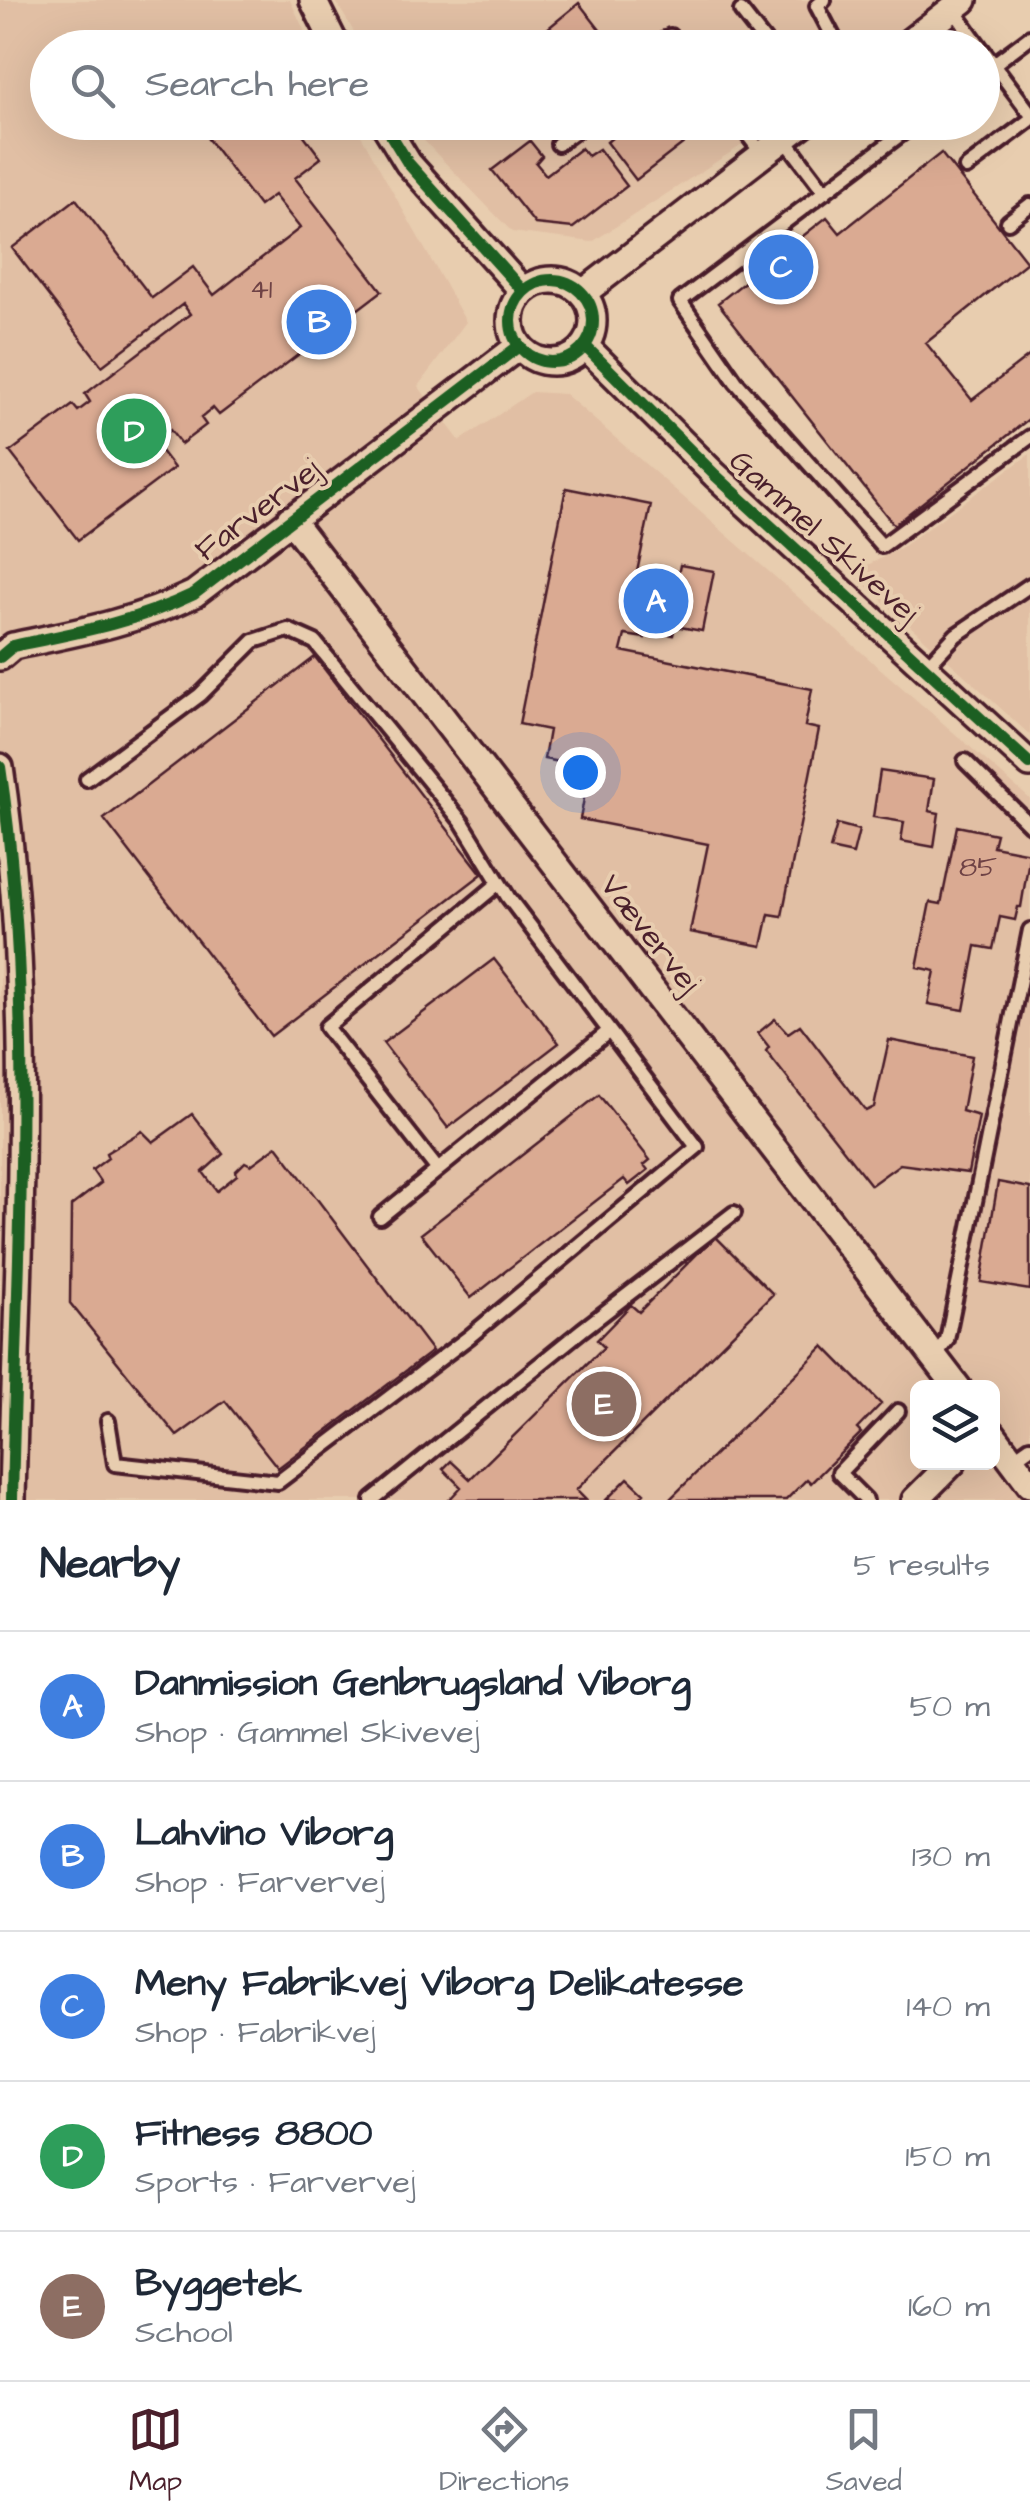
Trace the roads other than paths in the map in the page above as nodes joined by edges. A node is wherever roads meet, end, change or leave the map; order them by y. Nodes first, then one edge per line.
1 (313, 0) edge
2 (824, 0) edge
3 (954, 3) edge
4 (741, 11) dead end
5 (329, 30) edge
6 (756, 30) edge
7 (830, 30) edge
8 (923, 30) edge
9 (971, 30) edge
10 (1030, 37) edge
11 (1000, 60) edge
12 (1000, 83) edge
13 (1030, 117) edge
14 (394, 140) edge
15 (563, 140) edge
16 (752, 140) edge
17 (782, 140) edge
18 (800, 140) edge
19 (893, 140) edge
20 (558, 144) dead end
21 (763, 155) junction
22 (966, 168) dead end
23 (825, 192) junction
24 (1030, 206) edge
25 (1008, 222) dead end
26 (523, 291) junction
27 (583, 293) junction
28 (519, 346) junction
29 (585, 346) junction
30 (1030, 437) edge
31 (290, 519) junction
32 (1030, 585) edge
33 (0, 657) edge
34 (926, 667) junction
35 (965, 760) dead end
36 (1030, 764) edge
37 (0, 767) edge
38 (87, 779) dead end
39 (1030, 825) edge
40 (499, 883) junction
41 (1030, 930) edge
42 (609, 1030) junction
43 (438, 1170) junction
44 (734, 1213) dead end
45 (380, 1217) dead end
46 (934, 1357) junction
47 (952, 1380) edge
48 (898, 1411) dead end
49 (108, 1422) dead end
50 (1000, 1438) edge
51 (7, 1441) edge
52 (1021, 1453) edge
53 (945, 1470) edge
54 (1030, 1484) edge
55 (12, 1500) edge
56 (372, 1500) edge
57 (866, 1500) edge
58 (915, 1500) edge

1 - 5 street
2 - 7 lane
3 - 8 street
3 - 9 lane
4 - 6 lane
10 - 11 lane
12 - 13 lane
13 - 22 lane
14 - 26 street
15 - 20 lane
16 - 21 lane
17 - 21 street
18 - 23 lane
19 - 23 lane
21 - 27 street
23 - 30 lane
24 - 25 lane
26 - 27 street
26 - 28 street
27 - 29 street
28 - 29 street
28 - 31 street, Farvervej
29 - 34 street, Gammel Skivevej
31 - 33 street, Farvervej
31 - 46 street, Vævervej
32 - 34 lane
34 - 36 street, Gammel Skivevej
35 - 39 lane
37 - 51 street
38 - 40 lane
40 - 42 lane
40 - 43 lane
41 - 46 lane
42 - 43 lane
42 - 49 lane
43 - 45 lane
44 - 56 lane
46 - 47 street, Vævervej
48 - 57 lane
50 - 52 street
51 - 55 street
52 - 54 street
53 - 58 street

